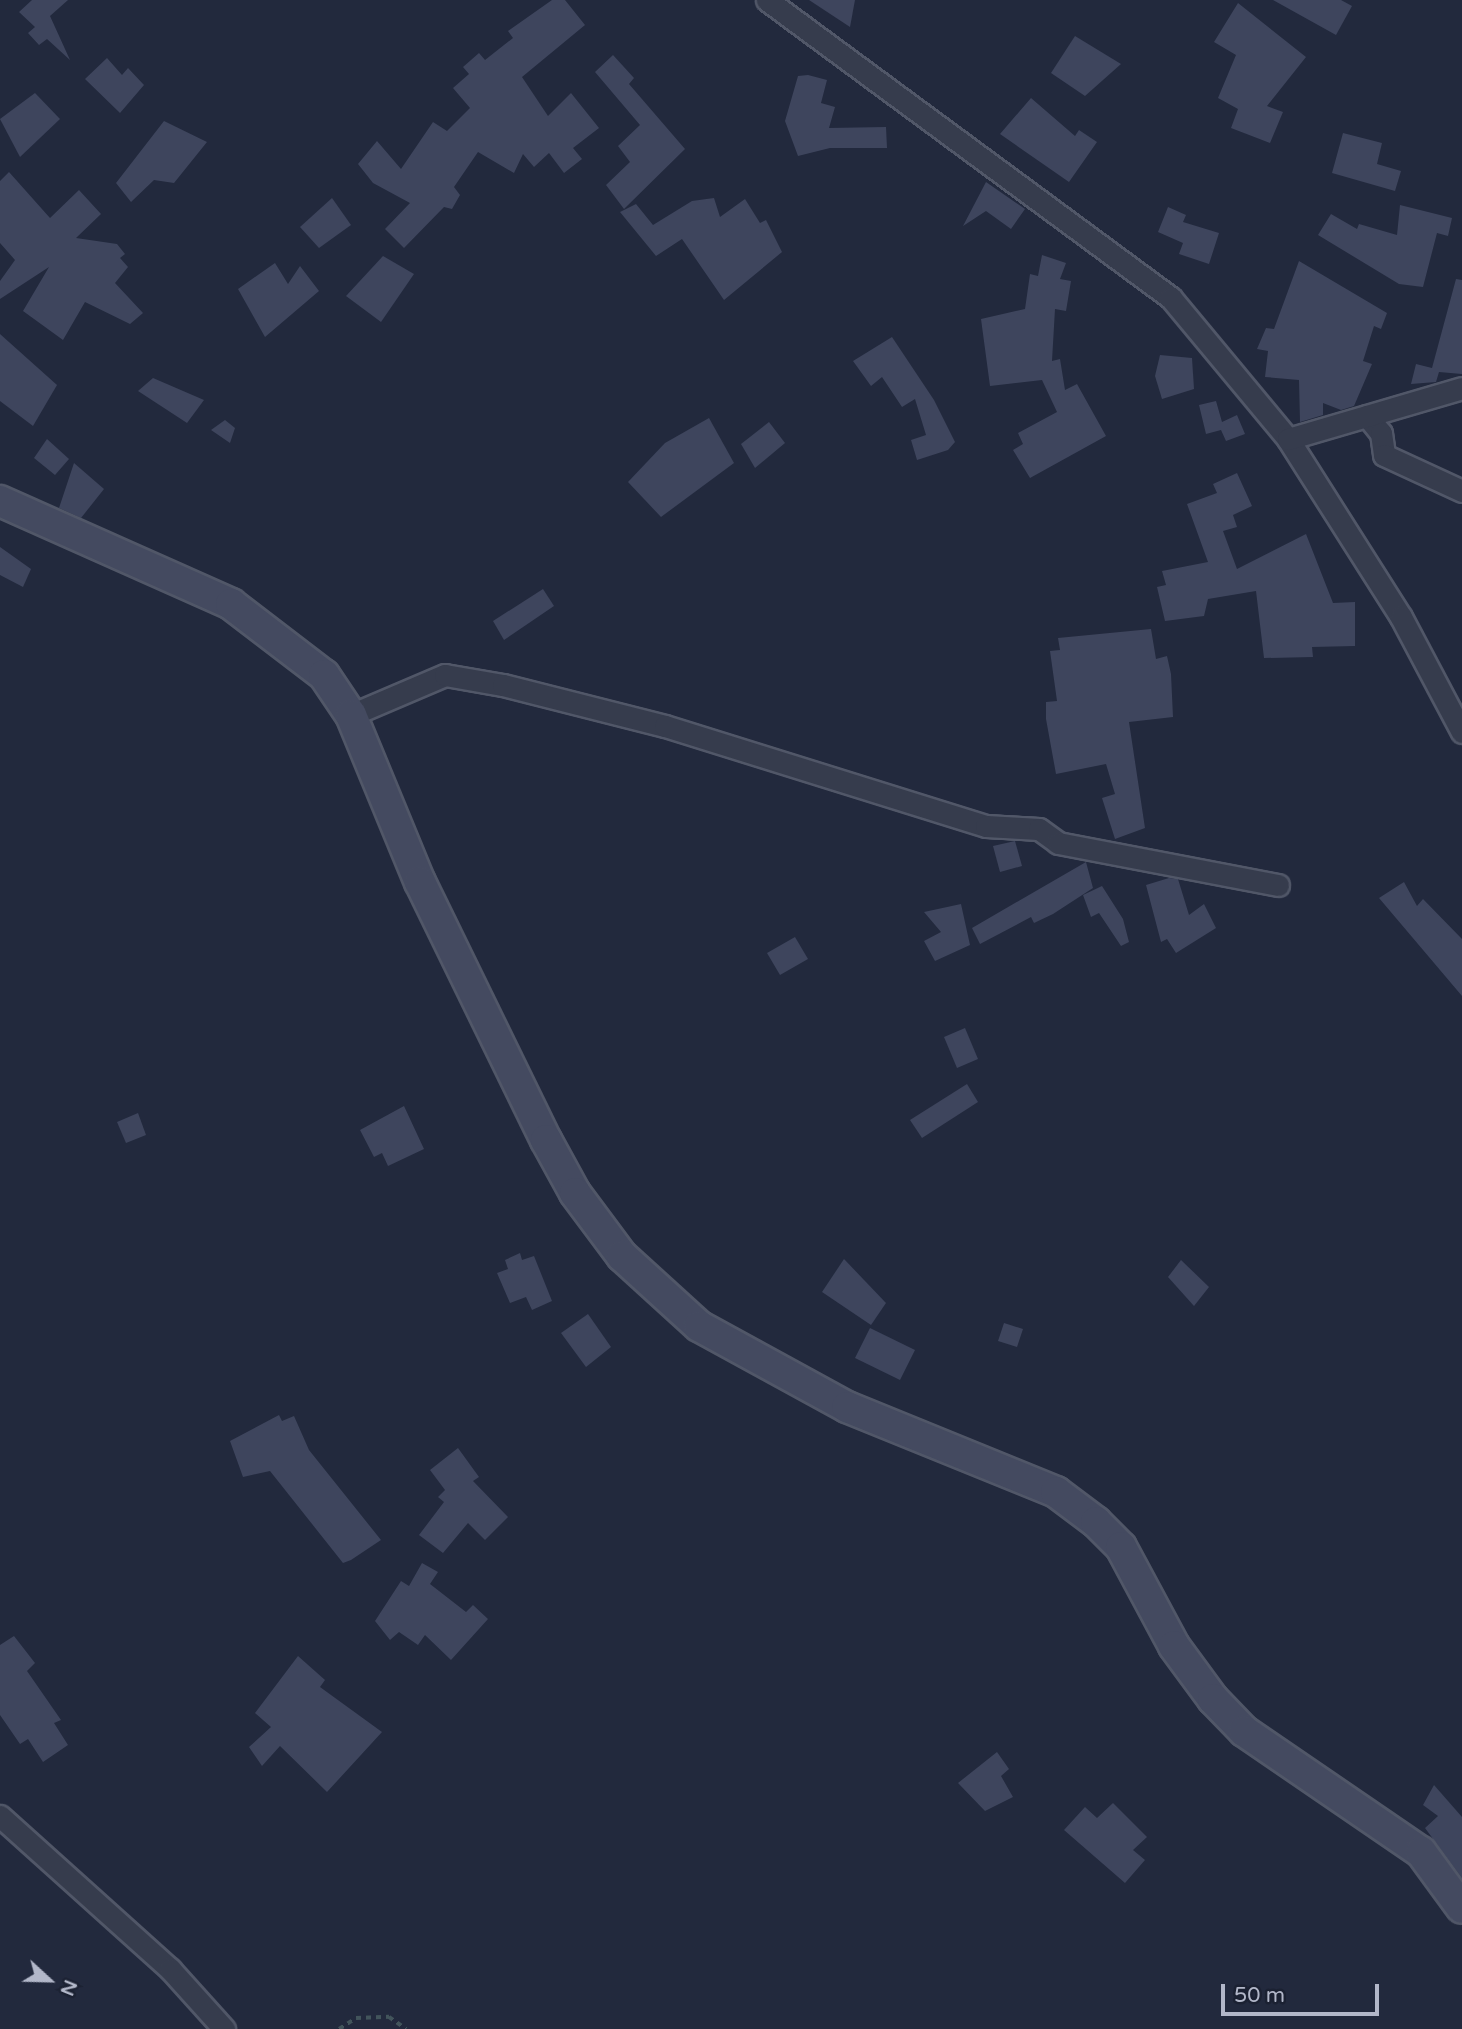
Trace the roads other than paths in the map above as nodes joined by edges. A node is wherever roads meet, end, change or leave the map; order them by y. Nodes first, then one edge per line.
1 (767, 0) edge
2 (1462, 388) edge
3 (1367, 416) junction
4 (1288, 439) junction
5 (1462, 491) edge
6 (0, 501) edge
7 (351, 715) junction
8 (1462, 732) edge
9 (1278, 885) dead end
10 (0, 1816) edge
11 (1462, 1908) edge
12 (224, 2029) edge

1 - 4 street
2 - 3 street
3 - 4 street
3 - 5 street
4 - 8 street
6 - 7 main road
7 - 9 street
7 - 11 main road
10 - 12 street

